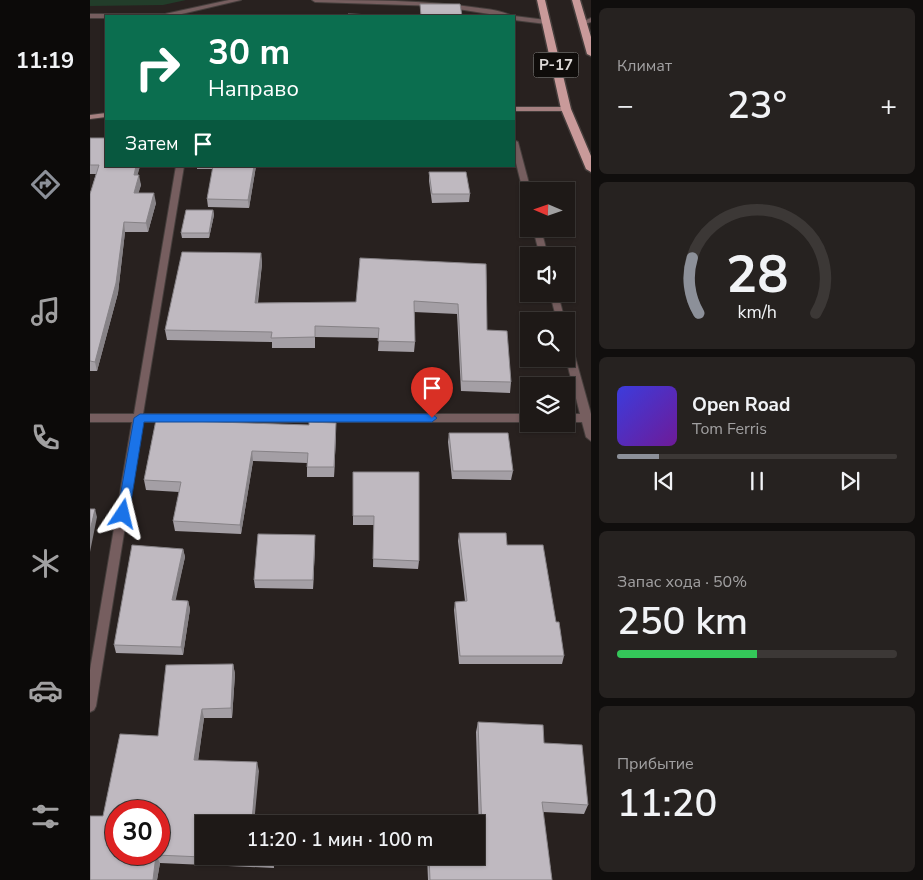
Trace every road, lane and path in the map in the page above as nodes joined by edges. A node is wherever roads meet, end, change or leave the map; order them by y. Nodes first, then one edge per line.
1 (238, 0) edge
2 (315, 0) edge
3 (541, 0) edge
4 (576, 0) edge
5 (488, 7) junction
6 (170, 15) edge
7 (489, 15) edge
8 (507, 15) edge
9 (90, 16) edge
10 (105, 16) edge
11 (515, 18) edge
12 (586, 21) edge
13 (546, 22) junction
14 (590, 54) edge
15 (566, 108) junction
16 (515, 109) edge
17 (105, 115) edge
18 (90, 117) edge
19 (515, 146) edge
20 (180, 167) edge
21 (590, 168) edge
22 (525, 182) edge
23 (573, 367) edge
24 (90, 418) edge
25 (140, 418) junction
26 (520, 418) edge
27 (575, 418) edge
28 (588, 418) edge
29 (590, 437) edge
30 (90, 706) edge

1 - 6 street
2 - 5 street
3 - 13 main road, P-17
4 - 12 main road, P-17
5 - 7 street
5 - 8 street
9 - 10 street
11 - 13 street
12 - 14 main road, P-17
13 - 15 main road, P-17
15 - 16 street
15 - 21 main road, P-17
17 - 18 street
19 - 22 street
20 - 25 street
23 - 28 street
24 - 25 street
25 - 26 street
25 - 30 street
27 - 28 street
28 - 29 street

